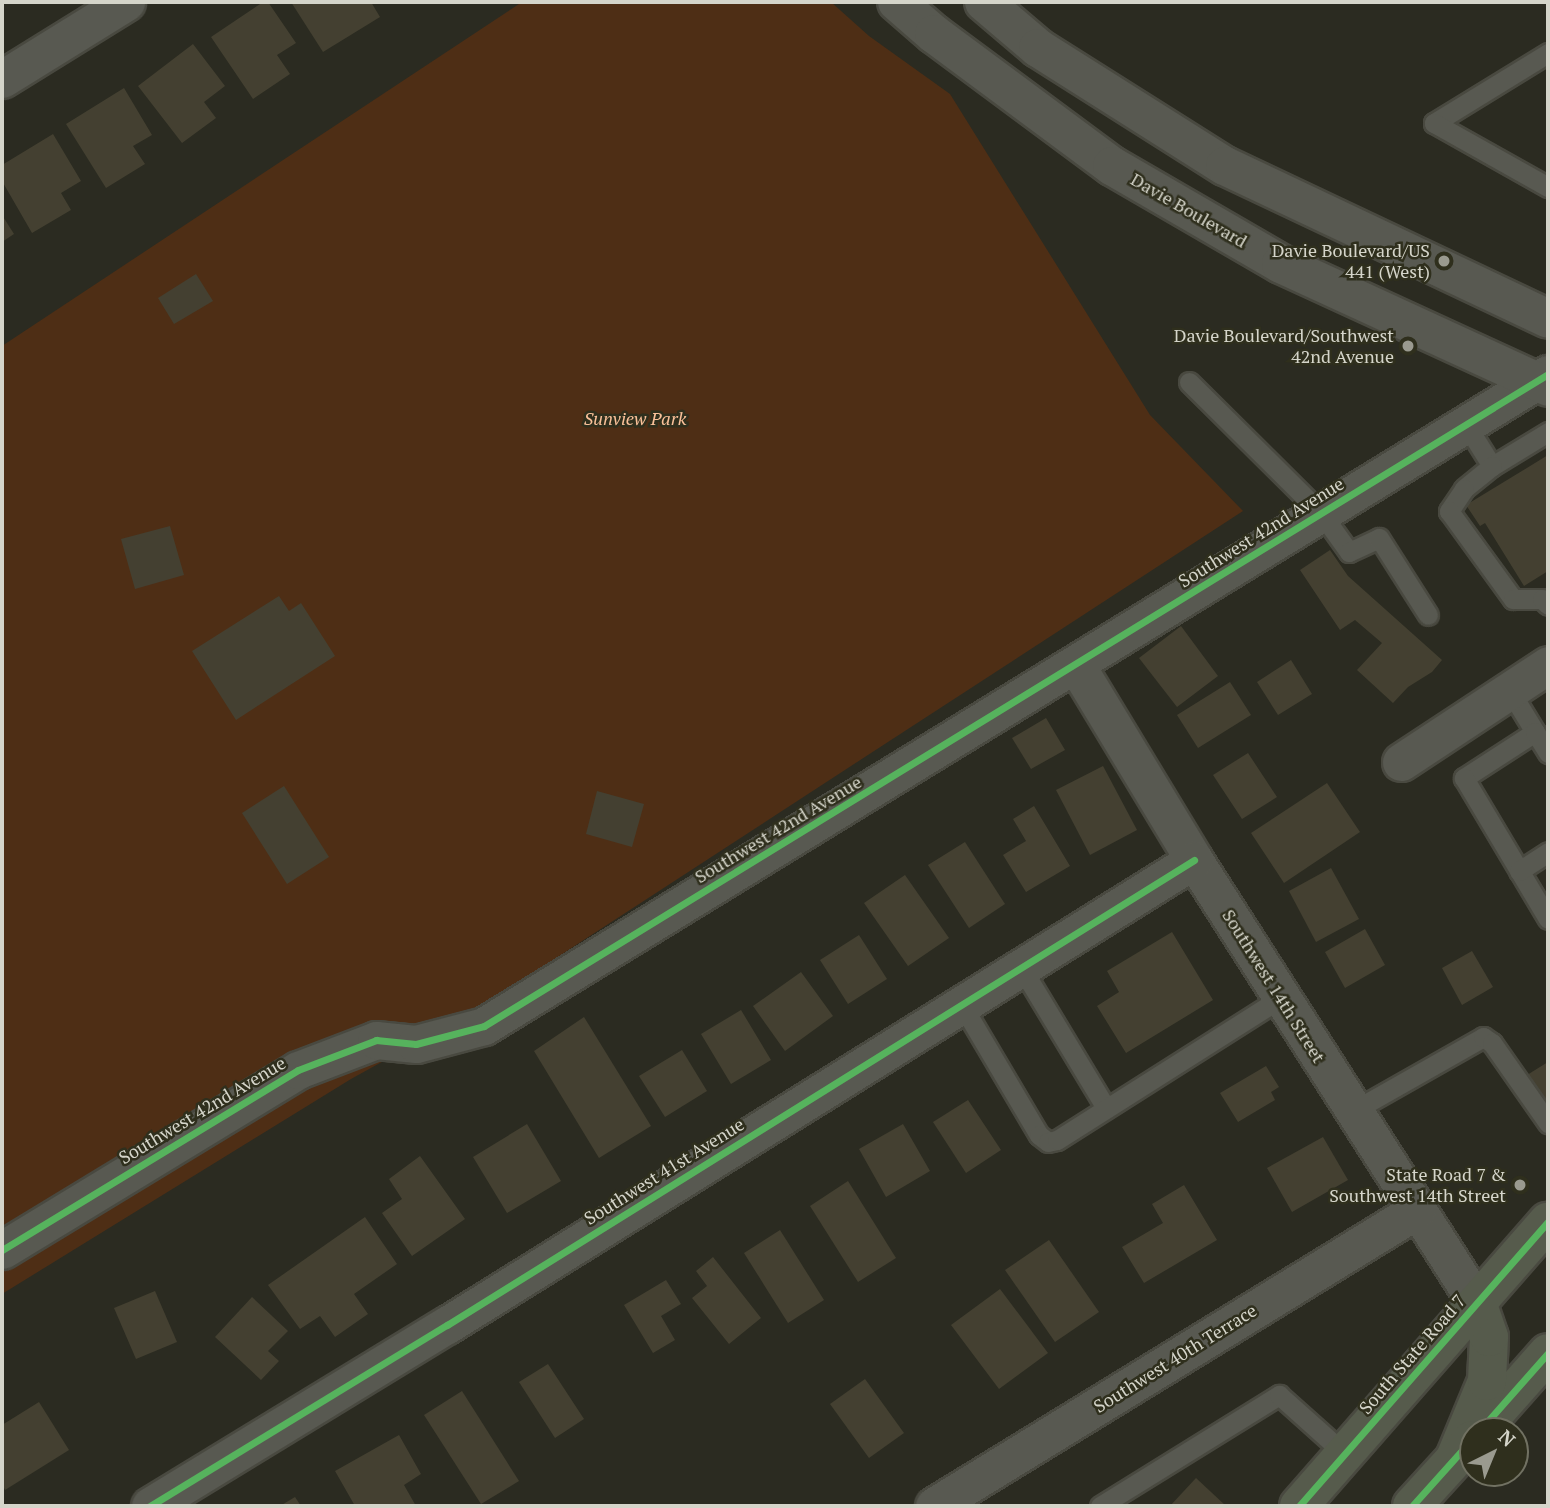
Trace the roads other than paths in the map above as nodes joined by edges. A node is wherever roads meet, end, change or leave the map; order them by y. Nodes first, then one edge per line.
1 (126, 2) edge
2 (897, 2) edge
3 (984, 2) edge
4 (1548, 53) edge
5 (2, 79) edge
6 (1543, 178) edge
7 (1548, 319) edge
8 (1545, 381) edge
9 (1189, 382) dead end
10 (1465, 423) junction
11 (1548, 432) edge
12 (1492, 466) junction
13 (1321, 513) junction
14 (1548, 605) edge
15 (1428, 615) dead end
16 (1076, 665) junction
17 (1548, 665) edge
18 (1510, 691) junction
19 (1535, 732) junction
20 (1548, 753) edge
21 (1401, 762) dead end
22 (1548, 852) edge
23 (1194, 860) junction
24 (1519, 871) junction
25 (1548, 919) edge
26 (1021, 967) junction
27 (1281, 998) junction
28 (962, 1005) junction
29 (1107, 1108) junction
30 (1353, 1111) junction
31 (1548, 1123) edge
32 (1417, 1210) junction
33 (1548, 1222) edge
34 (2, 1250) edge
35 (1477, 1303) junction
36 (1548, 1353) edge
37 (1476, 1417) edge
38 (1491, 1417) edge
39 (1459, 1453) edge
40 (1345, 1454) junction
41 (150, 1506) edge
42 (934, 1506) edge
43 (1100, 1506) edge
44 (1299, 1506) edge
45 (1412, 1506) edge

1 - 5 street
2 - 8 main road, Davie Boulevard
3 - 7 main road
4 - 6 lane
8 - 10 street, Southwest 42nd Avenue
9 - 13 lane
10 - 12 lane
10 - 13 street, Southwest 42nd Avenue
11 - 12 lane
12 - 14 lane
13 - 15 lane
13 - 16 street, Southwest 42nd Avenue
16 - 23 street, Southwest 14th Street
16 - 34 street, Southwest 42nd Avenue
17 - 18 street
18 - 19 lane
18 - 21 street
19 - 20 lane
19 - 24 lane
22 - 24 lane
23 - 26 street, Southwest 41st Avenue
23 - 27 street, Southwest 14th Street
24 - 25 lane
26 - 28 street, Southwest 41st Avenue
26 - 29 lane
27 - 29 lane
27 - 30 street, Southwest 14th Street
28 - 29 lane
28 - 41 street, Southwest 41st Avenue
30 - 31 lane
30 - 32 street, Southwest 14th Street
32 - 35 street, Southwest 14th Street
32 - 42 street, Southwest 40th Terrace
33 - 35 main road, South State Road 7
35 - 37 main road
35 - 40 main road, South State Road 7
36 - 38 main road
39 - 45 main road
40 - 43 lane
40 - 44 main road, South State Road 7

